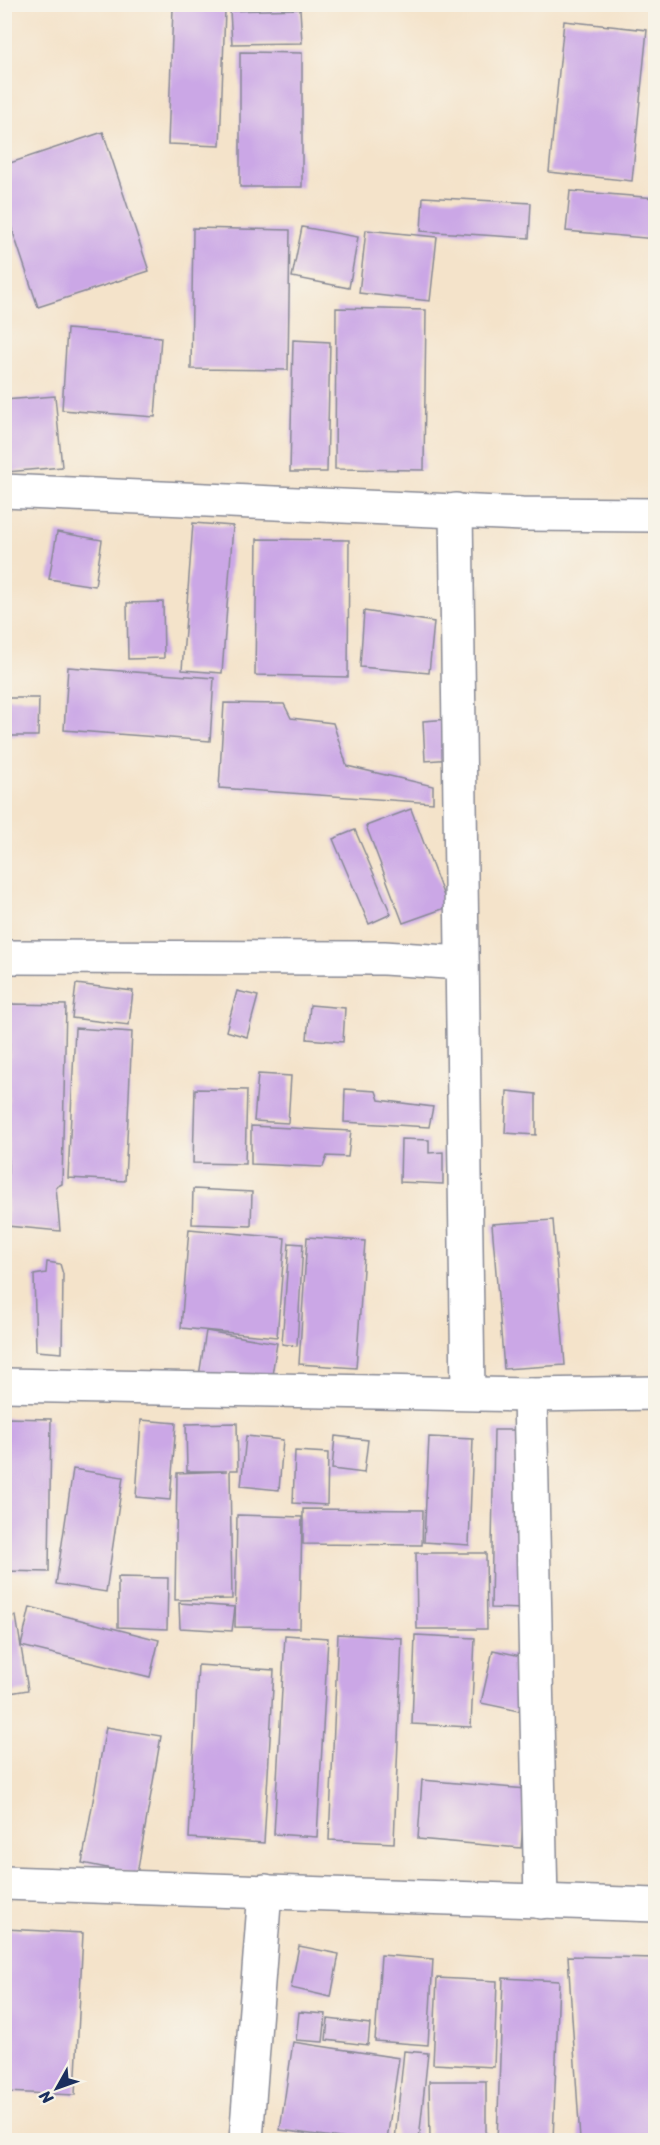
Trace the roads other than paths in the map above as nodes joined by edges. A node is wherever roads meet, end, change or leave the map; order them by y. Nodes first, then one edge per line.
1 (4, 491) edge
2 (456, 510) junction
3 (656, 515) edge
4 (4, 957) edge
5 (462, 963) junction
6 (4, 1385) edge
7 (468, 1393) junction
8 (656, 1393) edge
9 (530, 1395) junction
10 (4, 1882) edge
11 (266, 1891) junction
12 (541, 1902) junction
13 (656, 1905) edge
14 (246, 2140) edge

1 - 2 street
2 - 3 street
2 - 5 street
4 - 5 street
5 - 7 street
6 - 7 street
7 - 9 street
8 - 9 street
9 - 12 street
10 - 11 street
11 - 12 street
11 - 14 street
12 - 13 street

